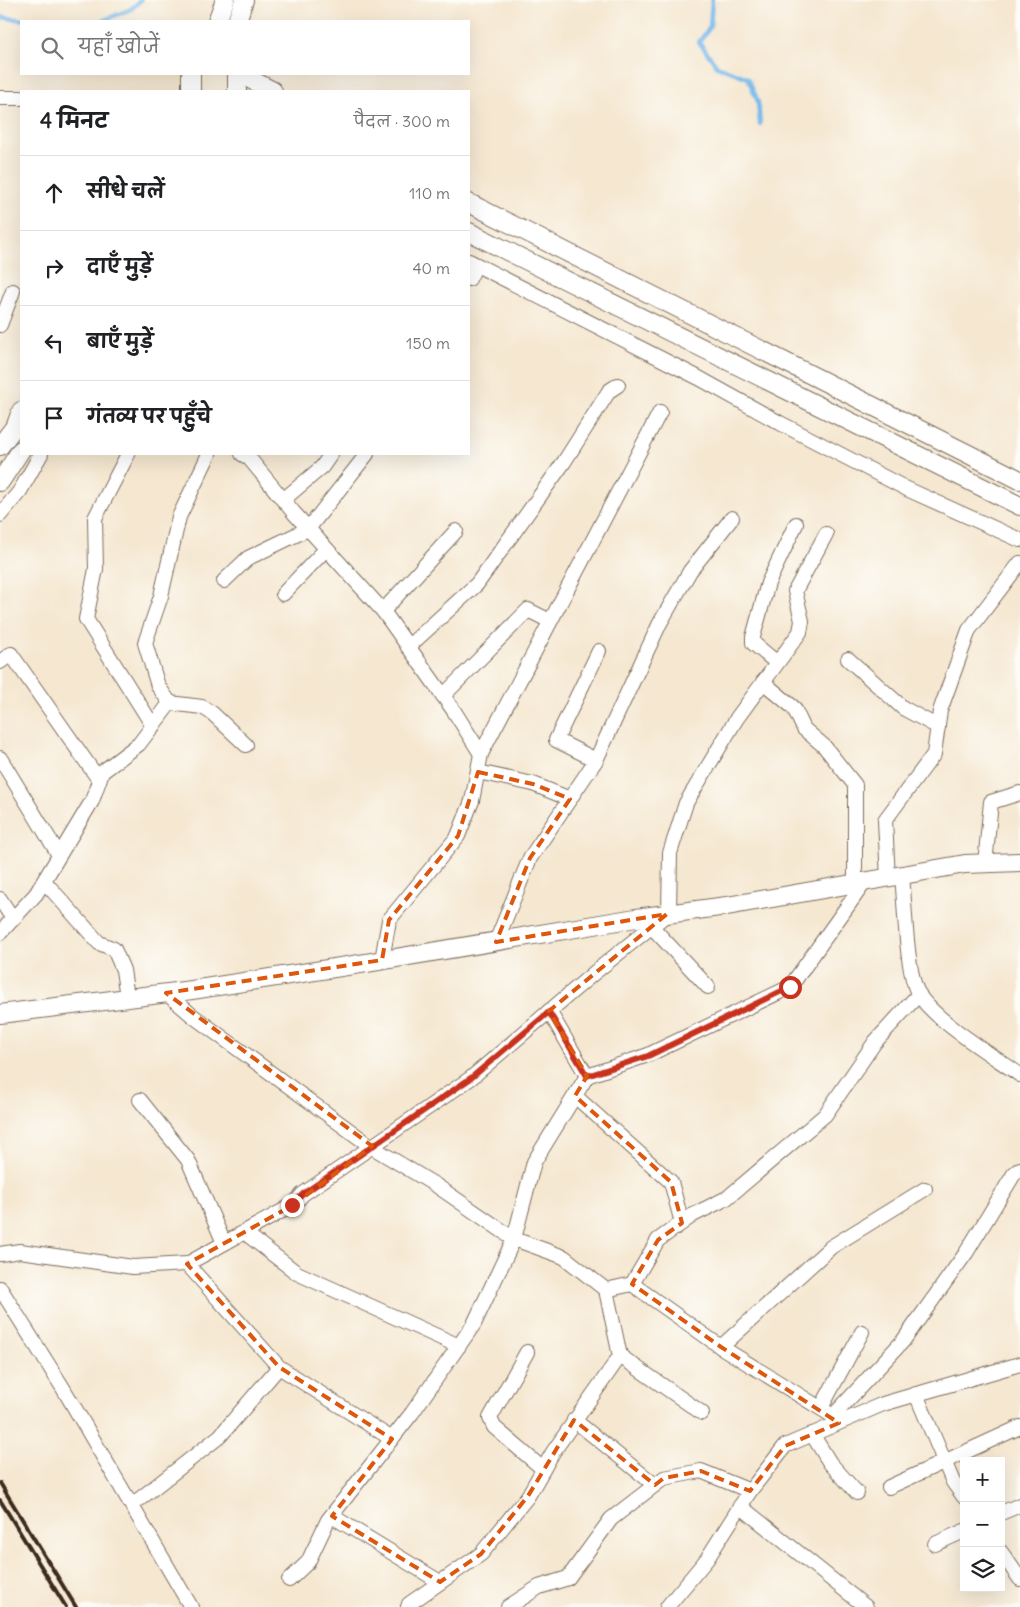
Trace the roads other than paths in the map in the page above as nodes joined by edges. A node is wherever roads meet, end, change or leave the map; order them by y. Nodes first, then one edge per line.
1 (225, 0) edge
2 (244, 0) edge
3 (217, 20) edge
4 (237, 20) edge
5 (239, 75) edge
6 (241, 75) edge
7 (237, 90) edge
8 (270, 90) edge
9 (0, 98) edge
10 (20, 98) edge
11 (470, 204) edge
12 (470, 232) edge
13 (472, 263) edge
14 (13, 291) dead end
15 (0, 325) edge
16 (618, 385) dead end
17 (660, 412) dead end
18 (20, 414) edge
19 (0, 446) edge
20 (20, 452) edge
21 (40, 455) edge
22 (127, 455) edge
23 (209, 455) edge
24 (244, 455) edge
25 (330, 455) edge
26 (366, 455) edge
27 (1020, 480) edge
28 (0, 482) edge
29 (283, 500) junction
30 (1020, 506) edge
31 (0, 515) edge
32 (732, 518) dead end
33 (796, 524) dead end
34 (308, 529) junction
35 (456, 531) dead end
36 (826, 534) dead end
37 (1020, 540) edge
38 (326, 549) junction
39 (1020, 563) edge
40 (224, 581) dead end
41 (283, 594) dead end
42 (383, 612) junction
43 (550, 621) junction
44 (408, 647) junction
45 (599, 651) dead end
46 (848, 659) dead end
47 (0, 662) edge
48 (777, 663) junction
49 (763, 682) junction
50 (443, 696) junction
51 (170, 703) junction
52 (153, 726) junction
53 (938, 727) junction
54 (246, 745) dead end
55 (481, 754) junction
56 (0, 758) edge
57 (596, 760) junction
58 (478, 772) junction
59 (99, 780) junction
60 (1020, 793) edge
61 (570, 799) junction
62 (59, 856) junction
63 (1020, 862) edge
64 (985, 864) junction
65 (895, 877) junction
66 (44, 881) junction
67 (859, 884) junction
68 (0, 899) edge
69 (668, 914) junction
70 (13, 919) junction
71 (652, 926) junction
72 (0, 933) edge
73 (496, 942) junction
74 (382, 960) junction
75 (708, 987) dead end
76 (166, 993) junction
77 (919, 994) junction
78 (127, 997) junction
79 (549, 1012) junction
80 (0, 1014) edge
81 (1020, 1074) edge
82 (587, 1076) junction
83 (575, 1096) junction
84 (140, 1100) dead end
85 (372, 1146) junction
86 (1020, 1169) edge
87 (925, 1189) dead end
88 (682, 1223) junction
89 (244, 1232) junction
90 (514, 1239) junction
91 (224, 1243) junction
92 (0, 1254) edge
93 (187, 1264) junction
94 (632, 1284) junction
95 (0, 1288) edge
96 (606, 1290) junction
97 (862, 1332) dead end
98 (459, 1346) junction
99 (721, 1347) junction
100 (527, 1352) dead end
101 (620, 1356) junction
102 (1020, 1364) edge
103 (279, 1367) junction
104 (916, 1394) junction
105 (821, 1408) junction
106 (702, 1413) dead end
107 (836, 1419) junction
108 (574, 1420) junction
109 (1020, 1427) edge
110 (812, 1434) junction
111 (392, 1439) junction
112 (944, 1460) junction
113 (543, 1469) junction
114 (655, 1486) junction
115 (889, 1487) dead end
116 (750, 1491) junction
117 (960, 1492) edge
118 (857, 1494) dead end
119 (132, 1505) junction
120 (1020, 1505) edge
121 (740, 1506) junction
122 (1005, 1511) edge
123 (332, 1516) junction
124 (960, 1533) edge
125 (935, 1544) dead end
126 (1005, 1558) edge
127 (1020, 1579) edge
128 (289, 1580) dead end
129 (440, 1582) junction
130 (191, 1607) edge
131 (408, 1607) edge
132 (508, 1607) edge
133 (667, 1607) edge
134 (866, 1607) edge

1 - 3 main road
2 - 4 main road
5 - 7 main road
6 - 8 main road
9 - 10 street
11 - 27 main road
12 - 30 main road
13 - 37 street
14 - 15 street
16 - 44 street
17 - 43 street
18 - 19 main road
20 - 28 main road
21 - 31 street
22 - 52 street
23 - 51 street
24 - 29 street
25 - 29 street
26 - 34 street
29 - 34 street
32 - 57 street
33 - 48 street
34 - 38 street
34 - 40 street
35 - 42 street
36 - 48 street
38 - 41 street
38 - 42 street
39 - 53 street
42 - 44 street
43 - 50 street
43 - 55 street
44 - 50 street
45 - 57 street
46 - 53 street
47 - 59 street
48 - 49 street
49 - 67 street
49 - 69 street
50 - 55 street
51 - 52 street
51 - 54 street
52 - 59 street
53 - 65 street
55 - 58 street
56 - 62 street
57 - 61 street
58 - 61 street
58 - 74 street
59 - 62 street
60 - 64 street
61 - 73 street
62 - 66 street
63 - 64 main road
64 - 65 main road
65 - 67 main road
65 - 77 street
66 - 70 street
66 - 78 street
67 - 69 main road
67 - 82 street
68 - 70 street
69 - 71 street
69 - 73 main road
70 - 72 street
71 - 75 street
71 - 79 street
73 - 74 main road
74 - 76 main road
76 - 78 main road
76 - 85 street
77 - 81 street
77 - 88 street
78 - 80 main road
79 - 82 street
79 - 85 street
82 - 83 street
83 - 88 street
83 - 90 street
84 - 91 street
85 - 89 street
85 - 90 street
86 - 107 street
87 - 99 street
88 - 94 street
89 - 91 street
89 - 98 street
90 - 96 street
90 - 98 street
91 - 93 street
92 - 93 street
93 - 103 street
94 - 96 street
94 - 99 street
95 - 119 street
96 - 101 street
97 - 105 street
98 - 111 street
99 - 105 street
100 - 113 street
101 - 106 street
101 - 108 street
102 - 104 street
103 - 111 street
103 - 119 street
104 - 107 street
104 - 112 street
105 - 107 street
107 - 110 street
108 - 113 street
108 - 114 street
109 - 112 street
110 - 116 street
110 - 118 street
111 - 123 street
112 - 115 street
112 - 117 street
113 - 129 street
114 - 116 street
114 - 132 street
116 - 121 street
119 - 130 street
120 - 122 street
121 - 133 street
121 - 134 street
123 - 128 street
123 - 129 street
124 - 125 street
126 - 127 street
129 - 131 street

